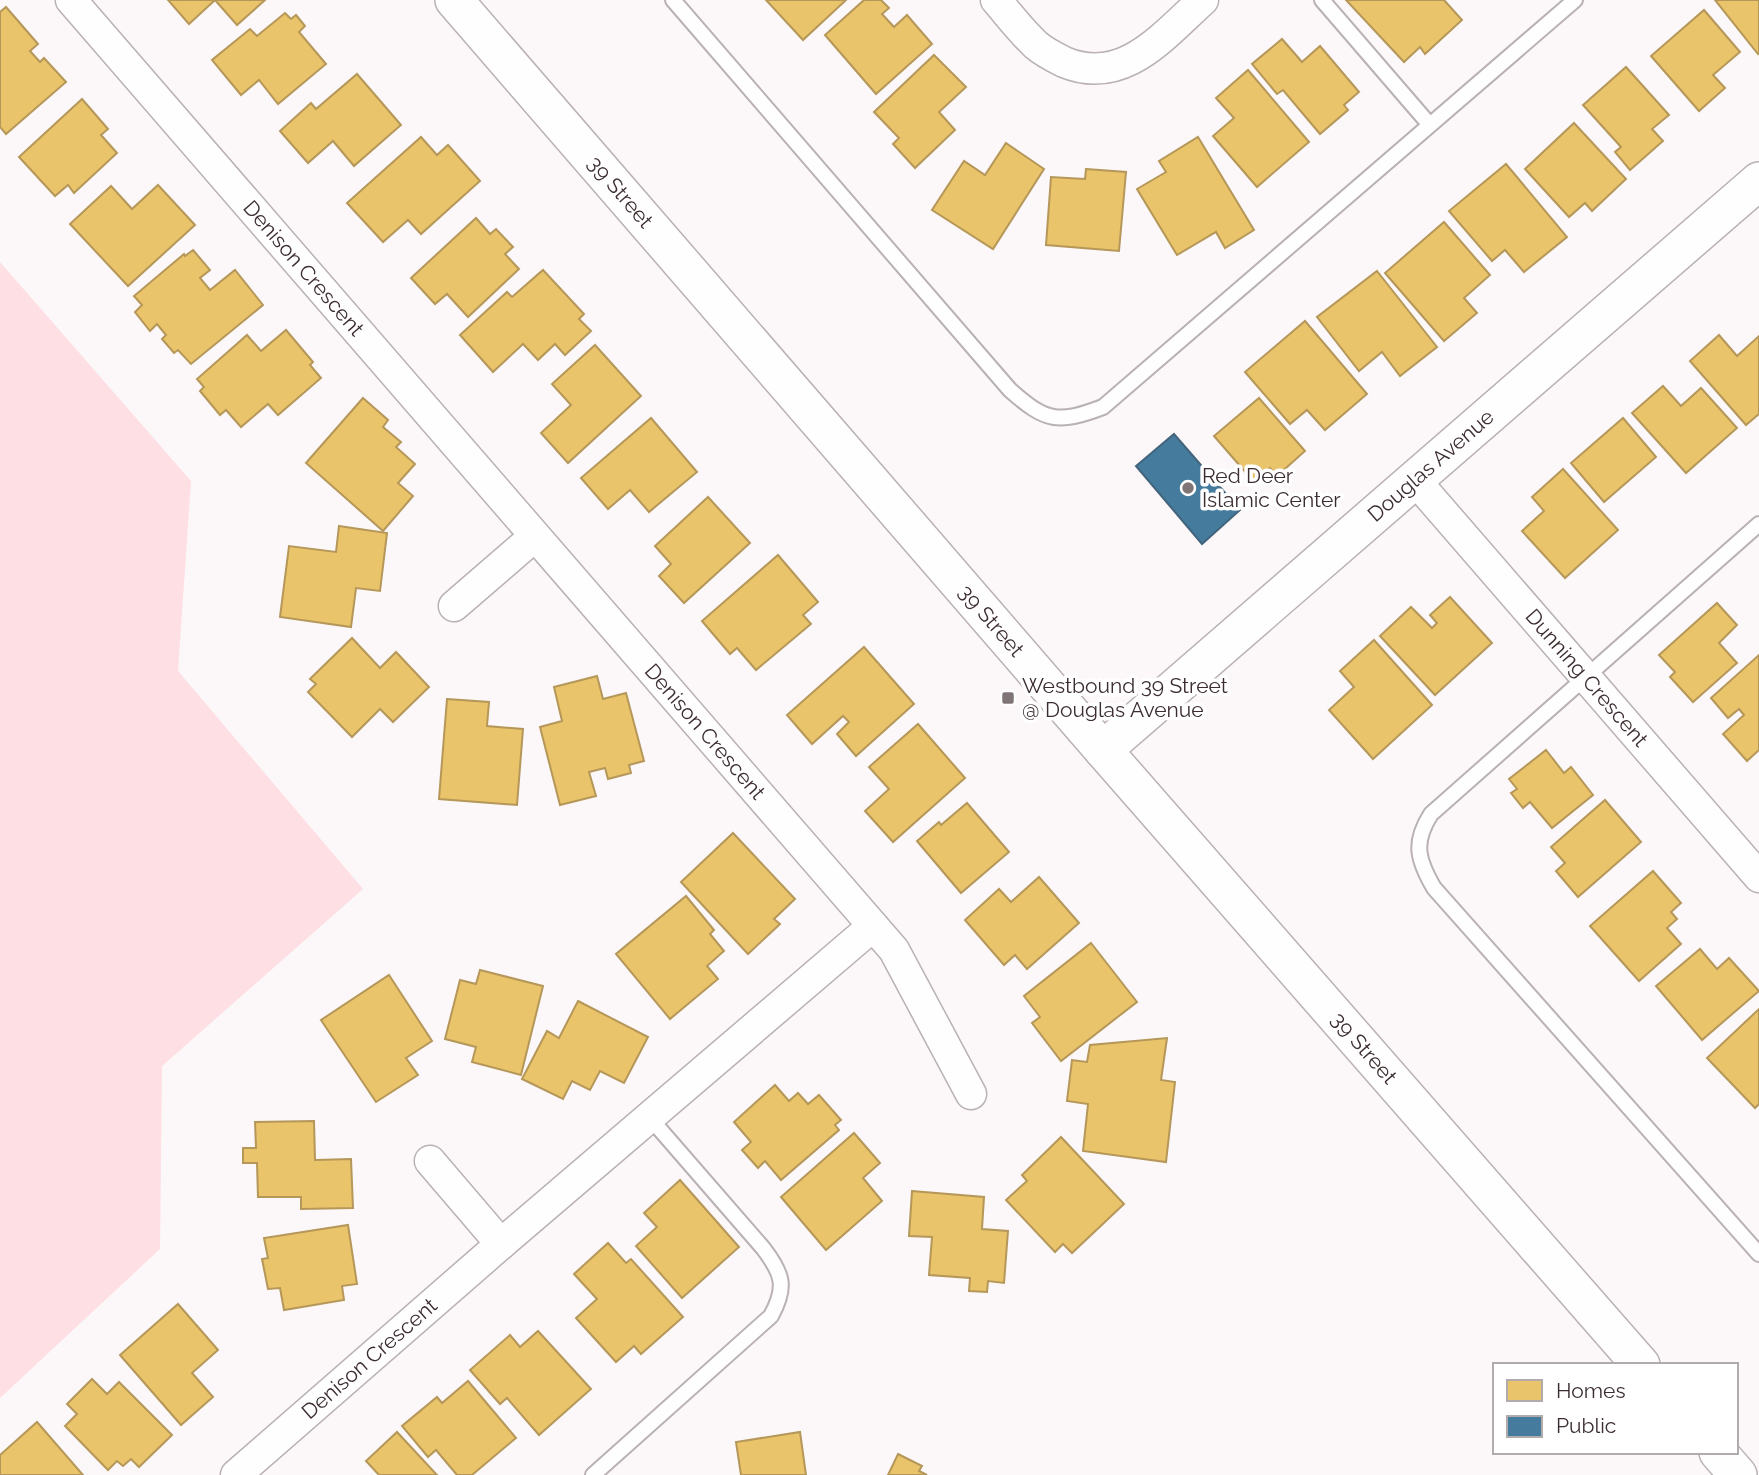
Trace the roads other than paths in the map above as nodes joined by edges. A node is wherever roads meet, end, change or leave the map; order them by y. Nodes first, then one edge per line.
1 (71, 0) edge
2 (454, 0) edge
3 (673, 0) edge
4 (996, 0) edge
5 (1203, 0) edge
6 (1322, 0) edge
7 (1575, 0) edge
8 (1429, 124) junction
9 (1759, 181) edge
10 (1415, 480) junction
11 (1759, 524) edge
12 (535, 536) junction
13 (454, 606) dead end
14 (1586, 678) junction
15 (1103, 750) junction
16 (1759, 877) edge
17 (873, 926) junction
18 (971, 1094) dead end
19 (650, 1118) junction
20 (430, 1161) dead end
21 (501, 1244) junction
22 (1759, 1254) edge
23 (1639, 1363) edge
24 (1720, 1454) edge
25 (249, 1471) edge
26 (593, 1475) edge
27 (1738, 1475) edge

1 - 12 street, Denison Crescent
2 - 15 street, 39 Street
3 - 8 lane
4 - 5 street
6 - 8 lane
7 - 8 lane
9 - 10 street, Douglas Avenue
10 - 14 street, Dunning Crescent
10 - 15 street, Douglas Avenue
11 - 14 lane
12 - 13 street
12 - 17 street, Denison Crescent
14 - 16 street, Dunning Crescent
14 - 22 lane
15 - 23 street, 39 Street
17 - 18 street, Denison Crescent
17 - 19 street, Denison Crescent
19 - 21 street, Denison Crescent
19 - 26 lane
20 - 21 street
21 - 25 street, Denison Crescent
24 - 27 street

